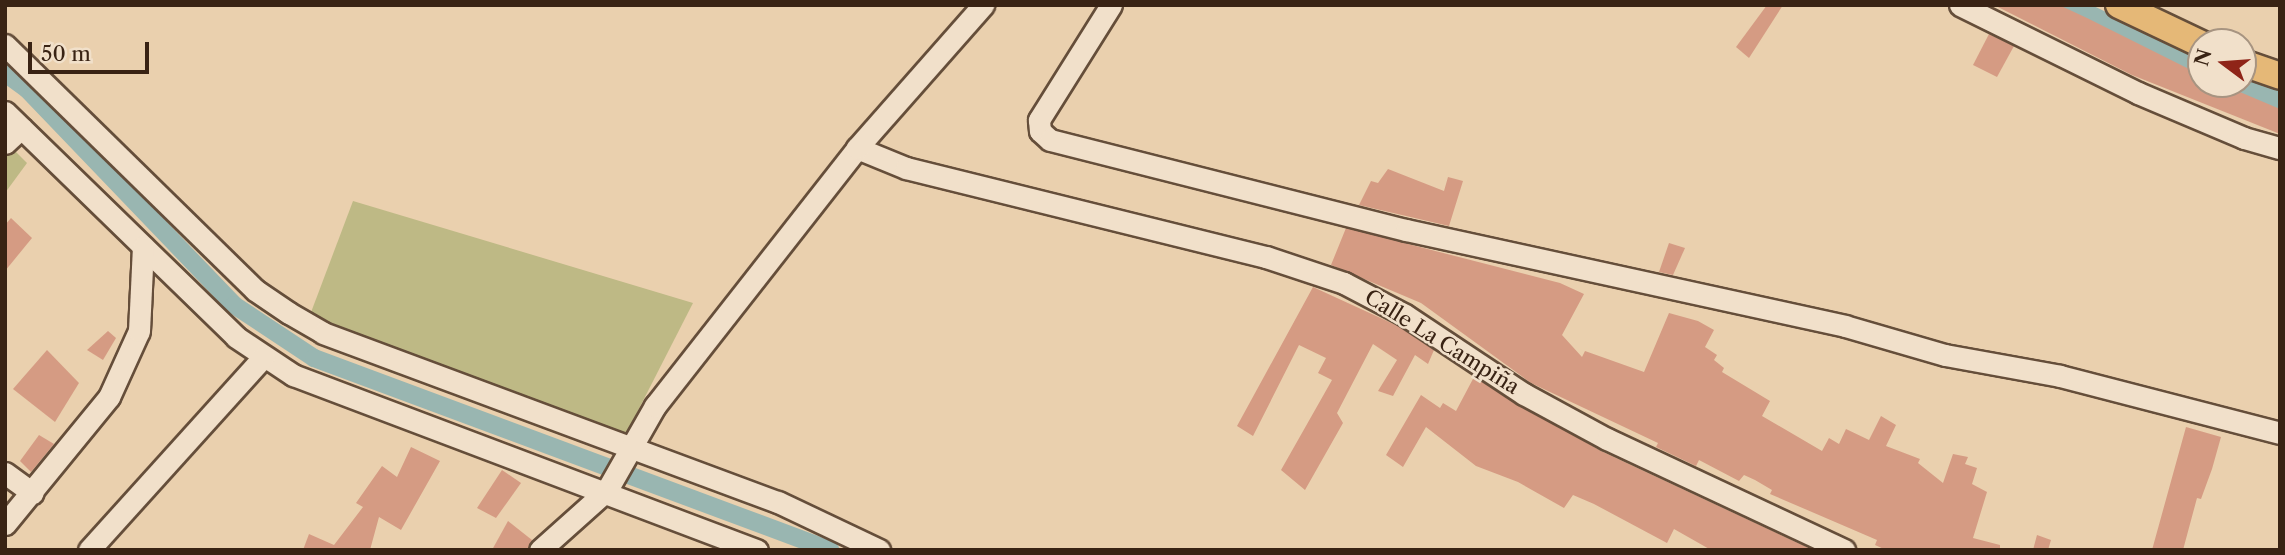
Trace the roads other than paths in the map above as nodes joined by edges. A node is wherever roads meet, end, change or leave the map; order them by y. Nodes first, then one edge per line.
1 (983, 5) edge
2 (1111, 5) edge
3 (1960, 5) edge
4 (2119, 5) edge
5 (2187, 37) edge
6 (5, 45) edge
7 (2257, 68) edge
8 (2280, 76) edge
9 (5, 112) edge
10 (21, 128) junction
11 (5, 143) edge
12 (857, 148) junction
13 (2280, 148) edge
14 (143, 247) junction
15 (264, 356) junction
16 (2280, 433) edge
17 (629, 452) junction
18 (5, 473) edge
19 (611, 483) junction
20 (33, 493) junction
21 (5, 524) edge
22 (89, 550) edge
23 (540, 550) edge
24 (757, 550) edge
25 (880, 550) edge
26 (1844, 550) edge

1 - 12 street
2 - 16 street
3 - 13 street
4 - 5 main road
6 - 17 street
7 - 8 main road
9 - 10 street
10 - 11 street
10 - 14 street
12 - 17 street
12 - 26 street, Calle La Campiña
14 - 15 street
14 - 20 street
15 - 19 street
15 - 22 street
17 - 19 street
17 - 25 street
18 - 20 street
19 - 23 street
19 - 24 street
20 - 21 street

